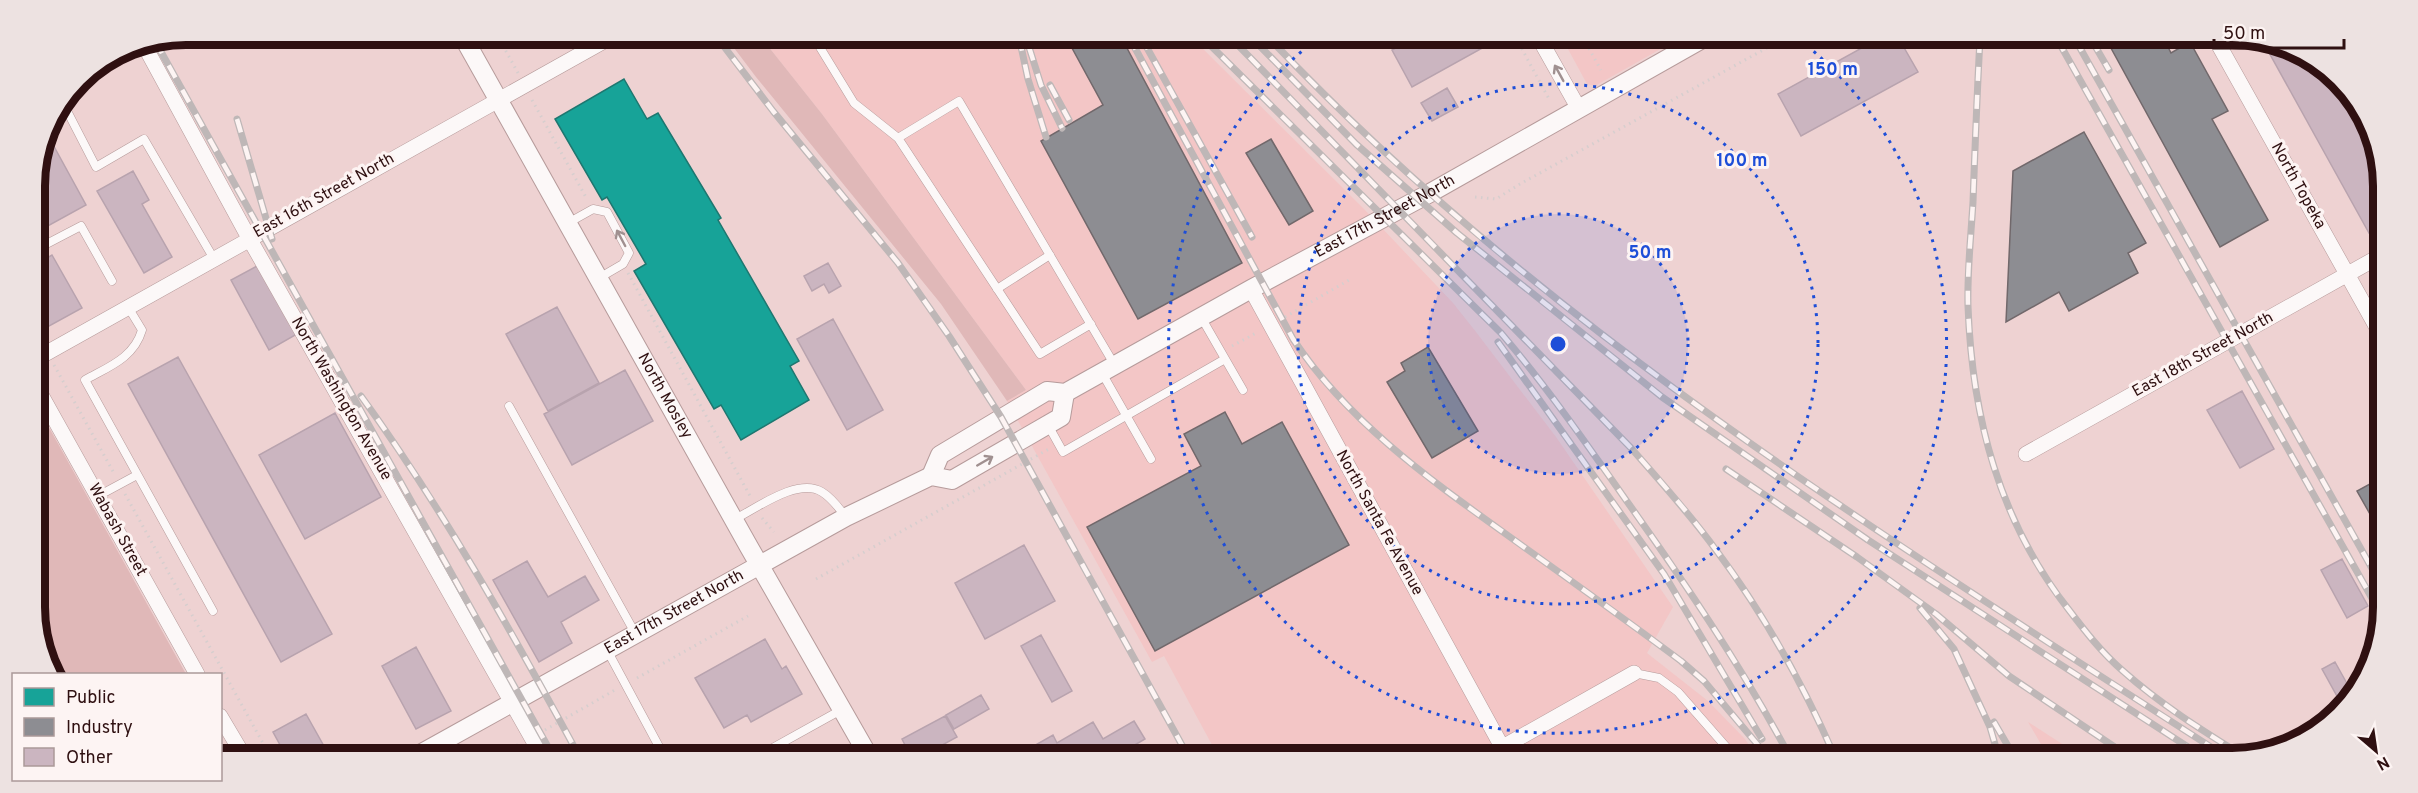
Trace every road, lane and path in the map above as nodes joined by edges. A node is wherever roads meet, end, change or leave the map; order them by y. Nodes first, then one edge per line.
1 (467, 45) edge
2 (503, 45) edge
3 (596, 45) edge
4 (819, 45) edge
5 (1520, 45) edge
6 (1543, 45) edge
7 (1587, 45) edge
8 (1692, 45) edge
9 (1773, 45) edge
10 (2219, 45) edge
11 (147, 50) edge
12 (1601, 70) dead end
13 (524, 84) junction
14 (497, 99) junction
15 (1549, 99) dead end
16 (1579, 109) junction
17 (67, 110) edge
18 (898, 138) junction
19 (1475, 197) dead end
20 (593, 209) junction
21 (567, 224) junction
22 (249, 238) junction
23 (45, 245) edge
24 (1050, 255) junction
25 (214, 259) junction
26 (2373, 260) edge
27 (623, 264) junction
28 (2347, 274) junction
29 (598, 279) junction
30 (112, 281) dead end
31 (997, 289) junction
32 (1251, 289) junction
33 (128, 307) junction
34 (1201, 317) junction
35 (2373, 320) edge
36 (1090, 324) junction
37 (45, 354) edge
38 (1225, 358) junction
39 (45, 362) edge
40 (1109, 369) junction
41 (1243, 390) dead end
42 (1065, 393) junction
43 (45, 402) edge
44 (509, 406) dead end
45 (1126, 415) junction
46 (1048, 425) junction
47 (2026, 454) dead end
48 (1151, 459) dead end
49 (137, 475) junction
50 (931, 476) junction
51 (120, 484) junction
52 (98, 496) junction
53 (757, 508) junction
54 (846, 517) junction
55 (734, 520) junction
56 (774, 532) dead end
57 (759, 565) junction
58 (213, 611) dead end
59 (635, 633) junction
60 (606, 649) junction
61 (196, 673) edge
62 (1634, 673) joint
63 (512, 702) junction
64 (842, 709) junction
65 (222, 719) edge
66 (239, 748) edge
67 (266, 748) edge
68 (431, 748) edge
69 (538, 748) edge
70 (660, 748) edge
71 (772, 748) edge
72 (864, 748) edge
73 (1503, 748) edge
74 (1512, 748) edge
75 (1727, 748) edge

1 - 14 street, North Mosley
2 - 13 path
3 - 13 street, East 16th Street North
4 - 18 lane
5 - 15 path
16 -> 6 street
7 - 12 path
8 - 16 street, East 17th Street North
9 - 19 path
10 - 28 street, North Topeka
11 - 22 street, North Washington Avenue
13 - 14 street, East 16th Street North
13 - 20 path
14 - 21 street, North Mosley
14 - 22 street, East 16th Street North
16 - 32 street, East 17th Street North
17 - 25 lane
18 - 24 lane
18 - 31 lane
20 - 21 lane
27 -> 20 lane
21 - 29 street, North Mosley
22 - 25 street, East 16th Street North
22 - 63 street, North Washington Avenue
23 - 30 lane
24 - 31 lane
24 - 36 lane
25 - 33 street, East 16th Street North
26 - 28 street, East 18th Street North
27 - 29 lane
27 - 53 path
28 - 35 street, North Topeka
28 - 47 street, East 18th Street North
29 - 55 street, North Mosley
31 - 36 lane
32 - 34 street, East 17th Street North
32 - 73 street, North Santa Fe Avenue
33 - 37 street, East 16th Street North
33 - 49 lane
34 - 38 lane
34 - 40 street, East 17th Street North
36 - 40 lane
38 - 41 lane
38 - 45 lane
39 - 51 path
40 - 42 street, East 17th Street North
40 - 45 lane
42 - 46 street, East 17th Street North
42 - 50 street, East 17th Street North
43 - 52 street, Wabash Street
44 - 59 lane
45 - 46 lane
45 - 48 lane
50 -> 46 street, East 17th Street North
49 - 51 lane
49 - 58 lane
50 - 54 street, East 17th Street North
51 - 52 lane
51 - 67 path
52 - 61 street, Wabash Street
53 - 54 lane
53 - 55 lane
53 - 56 path
54 - 57 street, East 17th Street North
55 - 57 street, North Mosley
57 - 59 street, East 17th Street North
57 - 64 street, North Mosley
59 - 60 street, East 17th Street North
60 - 63 street, East 17th Street North
60 - 70 lane
62 - 74 street
62 - 75 lane
63 - 68 street, East 17th Street North
63 - 69 street, North Washington Avenue
64 - 71 lane
64 - 72 street, North Mosley
65 - 66 street

